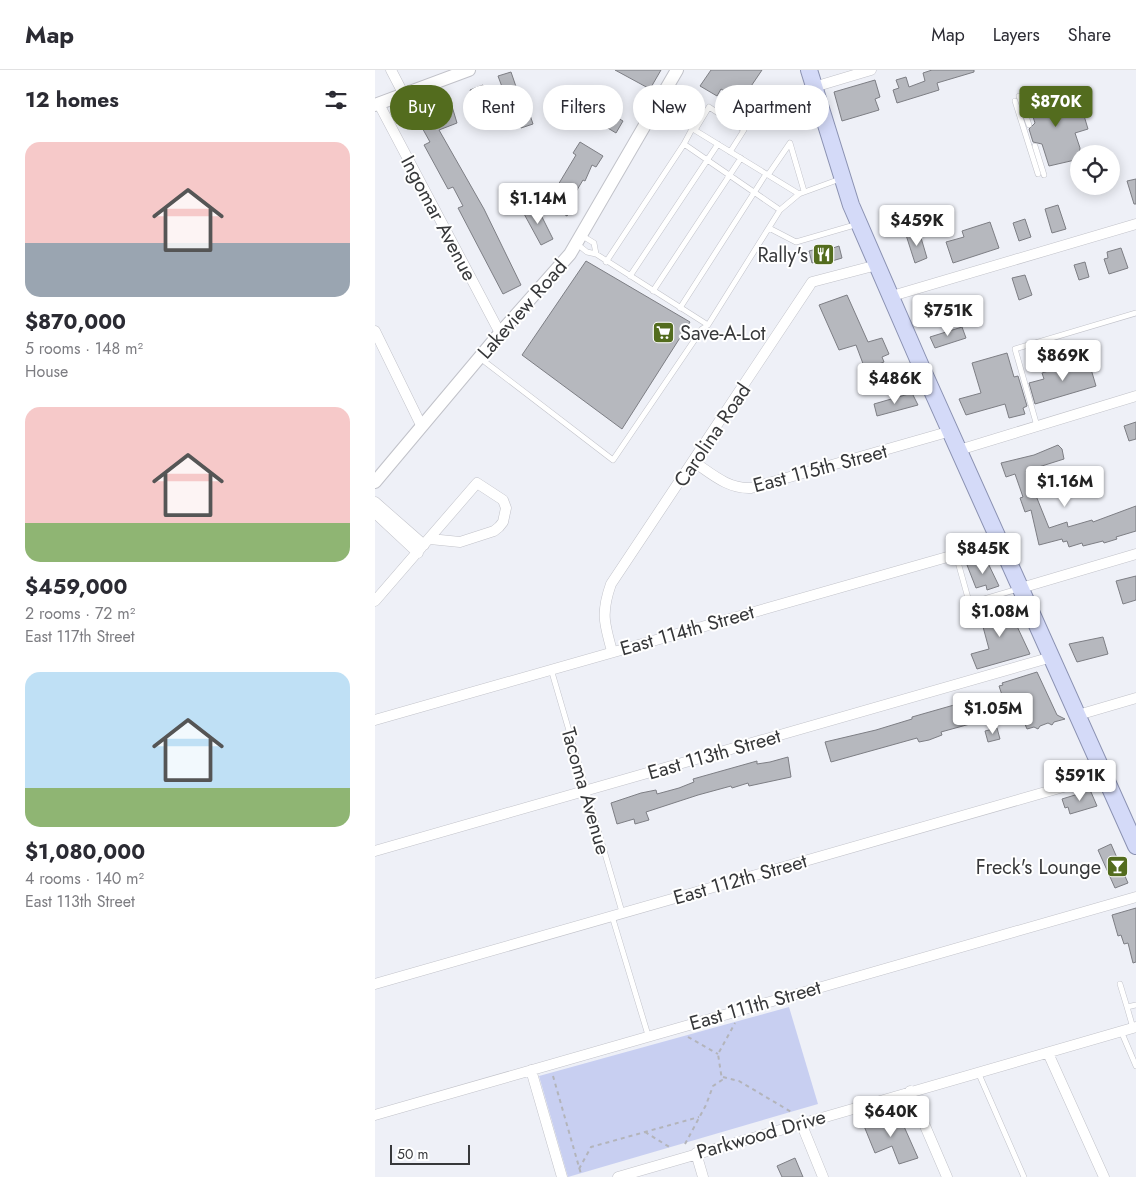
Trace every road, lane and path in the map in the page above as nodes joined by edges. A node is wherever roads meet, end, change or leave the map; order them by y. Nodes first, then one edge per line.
1 (391, 70) edge
2 (469, 70) edge
3 (677, 70) edge
4 (809, 70) edge
5 (871, 70) edge
6 (398, 85) edge
7 (428, 85) edge
8 (669, 85) edge
9 (813, 85) edge
10 (821, 85) edge
11 (1019, 96) dead end
12 (390, 99) edge
13 (1015, 101) dead end
14 (377, 104) edge
15 (705, 113) edge
16 (1029, 125) dead end
17 (643, 130) edge
18 (693, 130) edge
19 (696, 130) edge
20 (828, 130) edge
21 (684, 144) junction
22 (717, 144) junction
23 (1035, 146) dead end
24 (730, 152) junction
25 (741, 158) junction
26 (708, 159) junction
27 (767, 174) junction
28 (731, 175) junction
29 (843, 178) junction
30 (754, 191) junction
31 (801, 193) junction
32 (780, 210) junction
33 (859, 224) junction
34 (1136, 224) edge
35 (769, 228) junction
36 (579, 239) junction
37 (596, 254) junction
38 (606, 262) junction
39 (877, 265) junction
40 (630, 276) junction
41 (653, 291) junction
42 (892, 296) junction
43 (680, 308) junction
44 (1136, 313) edge
45 (708, 325) junction
46 (375, 331) edge
47 (500, 333) junction
48 (479, 357) junction
49 (1136, 396) edge
50 (421, 425) junction
51 (1037, 426) junction
52 (951, 431) junction
53 (959, 450) junction
54 (694, 462) junction
55 (375, 482) edge
56 (375, 502) edge
57 (375, 513) edge
58 (1000, 542) junction
59 (424, 546) junction
60 (956, 554) junction
61 (1136, 554) edge
62 (1021, 588) junction
63 (375, 601) edge
64 (612, 651) junction
65 (1052, 657) junction
66 (551, 669) junction
67 (1136, 698) edge
68 (1078, 715) junction
69 (375, 720) edge
70 (1105, 775) junction
71 (585, 790) junction
72 (1136, 846) edge
73 (375, 851) edge
74 (1136, 897) edge
75 (617, 914) junction
76 (375, 984) edge
77 (1120, 984) dead end
78 (1136, 1004) edge
79 (1127, 1007) junction
80 (735, 1019) dead end
81 (1135, 1027) edge
82 (1121, 1031) junction
83 (685, 1033) dead end
84 (648, 1035) junction
85 (1048, 1053) junction
86 (718, 1054) junction
87 (1136, 1066) edge
88 (531, 1070) junction
89 (552, 1072) dead end
90 (977, 1072) junction
91 (723, 1077) junction
92 (910, 1091) junction
93 (793, 1112) dead end
94 (375, 1115) edge
95 (699, 1117) junction
96 (801, 1123) junction
97 (645, 1132) junction
98 (685, 1144) dead end
99 (671, 1148) dead end
100 (696, 1153) junction
101 (579, 1169) junction
102 (581, 1174) dead end
103 (562, 1177) edge
104 (618, 1177) edge
105 (703, 1177) edge
106 (823, 1177) edge
107 (947, 1177) edge
108 (1024, 1177) edge
109 (1104, 1177) edge

1 - 6 street
2 - 7 street
3 - 8 street, Lakeview Road
4 - 9 main road
5 - 10 street
11 - 16 lane
12 - 14 street
13 - 23 lane
14 - 47 street, Ingomar Avenue
15 - 24 lane
17 - 36 street, Lakeview Road
18 - 21 lane
19 - 22 lane
20 - 29 main road
21 - 26 lane
21 - 38 lane
22 - 24 lane
22 - 26 lane
24 - 25 lane
25 - 27 lane
25 - 28 lane
26 - 28 lane
26 - 40 lane
27 - 30 lane
27 - 31 lane
27 - 31 lane
28 - 30 lane
28 - 41 lane
29 - 31 lane
29 - 33 main road
30 - 32 lane
30 - 43 lane
31 - 32 lane
32 - 35 lane
33 - 35 lane
33 - 39 main road
34 - 42 street
35 - 45 lane
36 - 37 lane
36 - 37 lane
36 - 47 street, Lakeview Road
37 - 38 lane
38 - 40 lane
39 - 42 main road
39 - 54 street, Carolina Road
40 - 41 lane
41 - 43 lane
42 - 52 main road
43 - 45 lane
44 - 51 lane
45 - 48 lane
46 - 50 street
47 - 48 street, Lakeview Road
48 - 50 street, Lakeview Road
49 - 51 street
50 - 55 street, Lakeview Road
51 - 53 street
52 - 53 main road
52 - 54 street, East 115th Street
53 - 58 main road
54 - 64 street, Carolina Road
56 - 59 street
57 - 59 street
58 - 60 street, East 114th Street
58 - 62 main road
59 - 59 street
59 - 63 street
60 - 62 lane
60 - 64 street, East 114th Street
61 - 62 street
62 - 65 main road
64 - 66 street, East 114th Street
65 - 68 main road
65 - 71 street, East 113th Street
66 - 69 street, East 114th Street
66 - 71 lane, Tacoma Avenue
67 - 68 street
68 - 70 main road
70 - 72 main road
70 - 75 street, East 112th Street
71 - 73 street, East 113th Street
71 - 75 lane, Tacoma Avenue
74 - 84 street, East 111th Street
75 - 76 street, East 112th Street
75 - 84 lane, Tacoma Avenue
77 - 79 lane
78 - 79 lane
79 - 81 lane
80 - 86 path
81 - 82 street, Parkwood Drive
82 - 85 street, Parkwood Drive
82 - 87 lane
83 - 86 path
84 - 88 street, East 111th Street
85 - 90 street, Parkwood Drive
85 - 109 street
86 - 91 path
88 - 94 street, East 111th Street
88 - 103 street
89 - 101 path
90 - 92 street, Parkwood Drive
90 - 108 lane
91 - 93 path
91 - 95 path
92 - 96 street, Parkwood Drive
92 - 107 street
95 - 97 path
95 - 98 path
96 - 100 street, Parkwood Drive
96 - 106 street
97 - 99 path
97 - 101 path
100 - 104 street, Parkwood Drive
100 - 105 street
101 - 102 path

